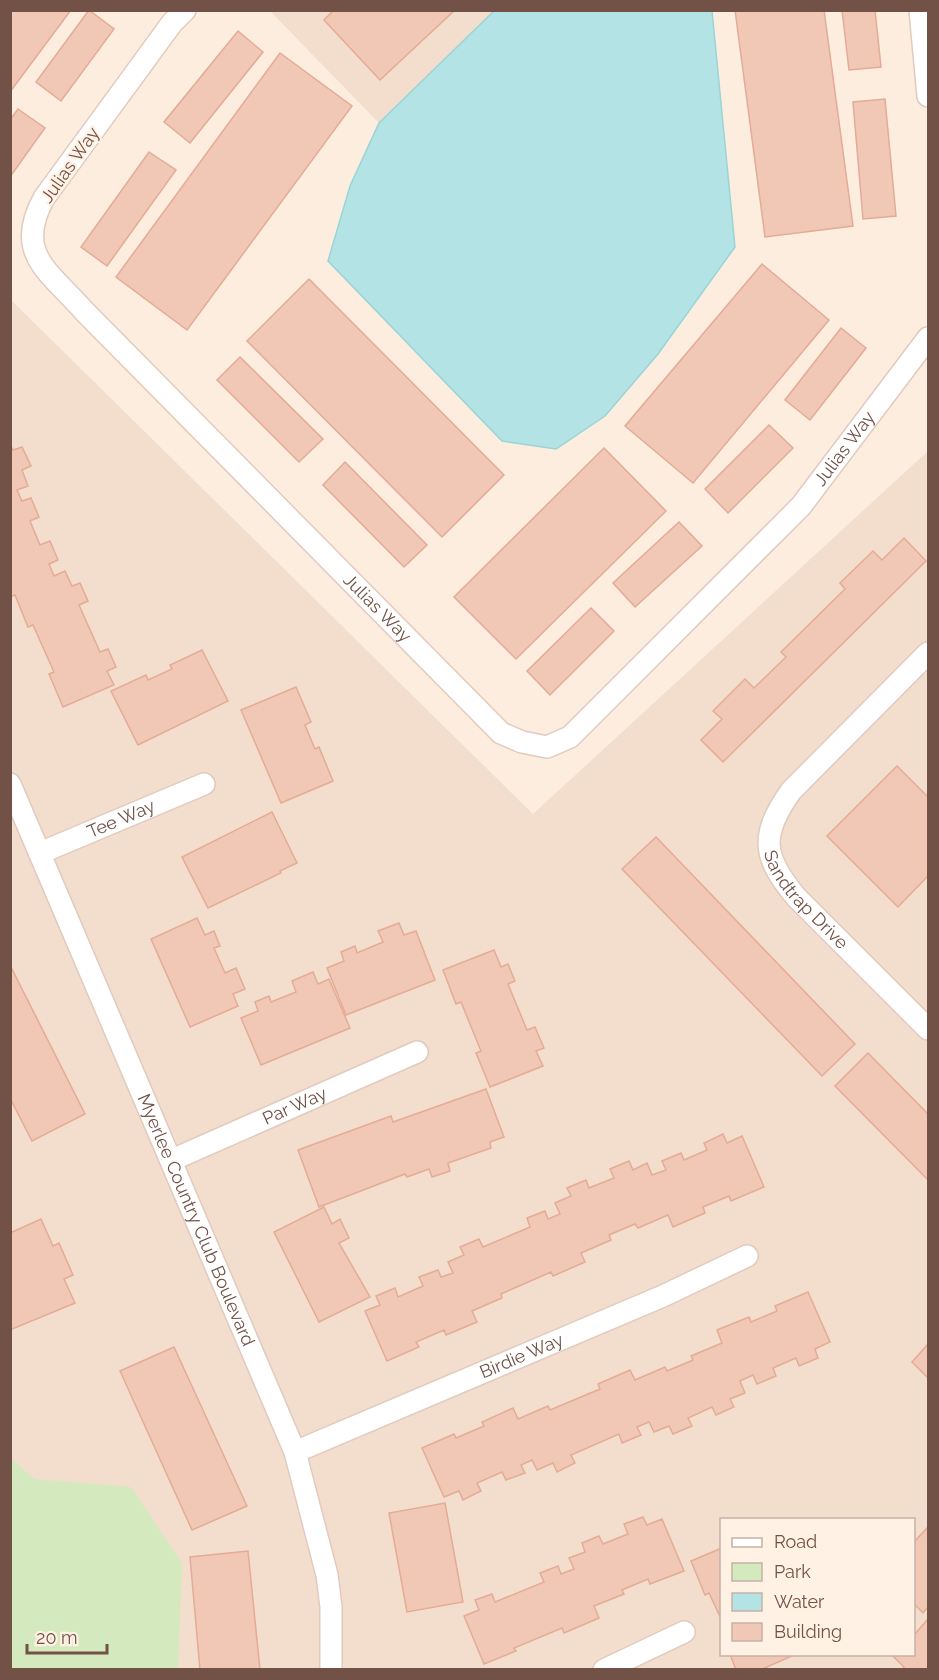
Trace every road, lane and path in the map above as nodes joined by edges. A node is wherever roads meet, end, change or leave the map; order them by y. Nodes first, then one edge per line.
1 (185, 10) edge
2 (920, 10) edge
3 (928, 96) edge
4 (928, 338) edge
5 (928, 653) edge
6 (10, 784) edge
7 (204, 784) dead end
8 (40, 854) junction
9 (928, 1029) edge
10 (417, 1052) dead end
11 (172, 1161) junction
12 (747, 1256) dead end
13 (295, 1452) junction
14 (684, 1632) dead end
15 (332, 1670) edge
16 (604, 1670) edge

1 - 4 street, Julias Way
2 - 3 street
5 - 9 street, Sandtrap Drive
6 - 8 street, Myerlee Country Club Boulevard
7 - 8 street, Tee Way
8 - 11 street, Myerlee Country Club Boulevard
10 - 11 street, Par Way
11 - 13 street, Myerlee Country Club Boulevard
12 - 13 street, Birdie Way
13 - 15 street, Myerlee Country Club Boulevard
14 - 16 street

